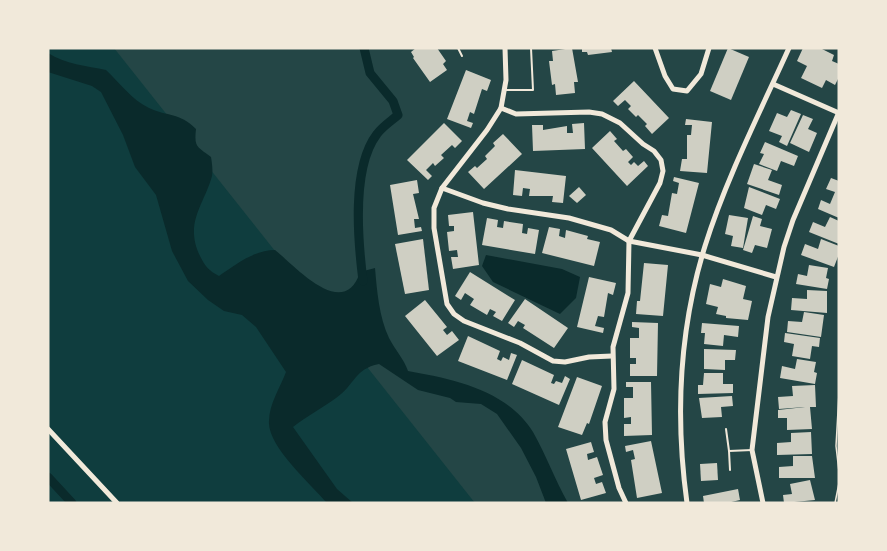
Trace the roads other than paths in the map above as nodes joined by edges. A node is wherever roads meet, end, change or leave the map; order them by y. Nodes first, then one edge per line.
1 (458, 48) edge
2 (505, 48) edge
3 (531, 48) edge
4 (655, 48) edge
5 (709, 48) edge
6 (789, 48) edge
7 (462, 56) dead end
8 (773, 84) junction
9 (505, 90) junction
10 (501, 108) junction
11 (839, 112) edge
12 (442, 188) junction
13 (628, 241) junction
14 (702, 255) junction
15 (776, 277) junction
16 (612, 356) junction
17 (48, 429) edge
18 (726, 429) dead end
19 (752, 450) junction
20 (729, 452) junction
21 (730, 470) dead end
22 (117, 503) edge
23 (626, 503) edge
24 (687, 503) edge
25 (763, 503) edge

1 - 7 lane
2 - 9 street
3 - 9 lane
4 - 5 street
6 - 8 street
8 - 11 street
8 - 14 street
9 - 10 street
10 - 12 street
10 - 13 street
11 - 15 street
12 - 13 street
12 - 16 street
13 - 14 street
13 - 16 street
14 - 15 street
14 - 24 street
15 - 19 street
16 - 23 street
17 - 22 street
18 - 20 lane
19 - 20 lane
19 - 25 street
20 - 21 lane

